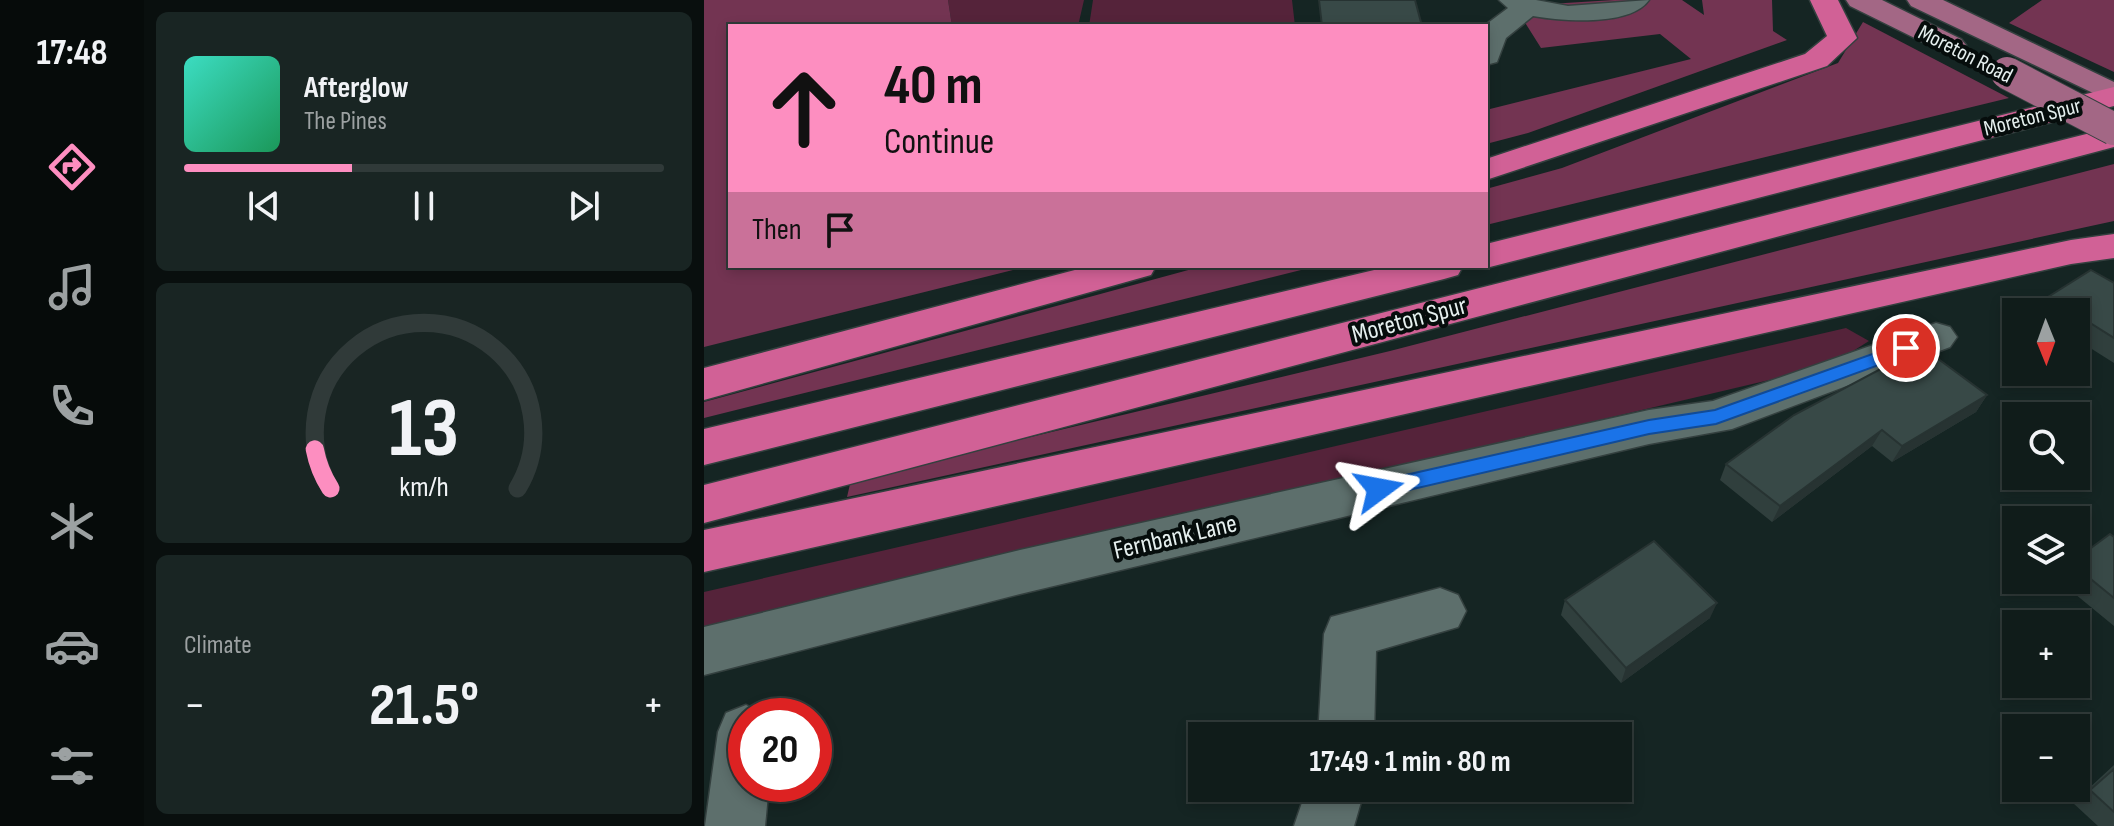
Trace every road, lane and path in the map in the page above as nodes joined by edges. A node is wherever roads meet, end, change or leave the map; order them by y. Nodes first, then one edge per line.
1 (1635, 0) edge
2 (1824, 0) edge
3 (1860, 0) edge
4 (1921, 0) edge
5 (1520, 4) edge
6 (1982, 16) junction
7 (1488, 49) edge
8 (2007, 73) junction
9 (2114, 95) edge
10 (2114, 129) edge
11 (2114, 137) edge
12 (1488, 169) edge
13 (2114, 246) edge
14 (1488, 255) edge
15 (1130, 268) edge
16 (1436, 268) edge
17 (1936, 337) dead end
18 (704, 384) edge
19 (704, 447) edge
20 (704, 504) edge
21 (704, 551) edge
22 (1440, 611) dead end
23 (704, 651) edge
24 (1347, 722) edge
25 (738, 802) edge
26 (1332, 802) edge
27 (735, 826) edge
28 (1324, 826) edge

1 - 5 street
2 - 12 highway
3 - 8 main road, Moreton Road
4 - 6 main road, Moreton Road
5 - 7 street
6 - 8 main road
6 - 9 main road, Moreton Road
8 - 10 main road, Moreton Road, bridge
9 - 14 highway, Moreton Spur
11 - 20 highway, Moreton Spur
13 - 21 highway
15 - 18 highway
16 - 19 highway, Moreton Spur
17 - 23 street, Fernbank Lane
22 - 24 street
25 - 27 street
26 - 28 street

